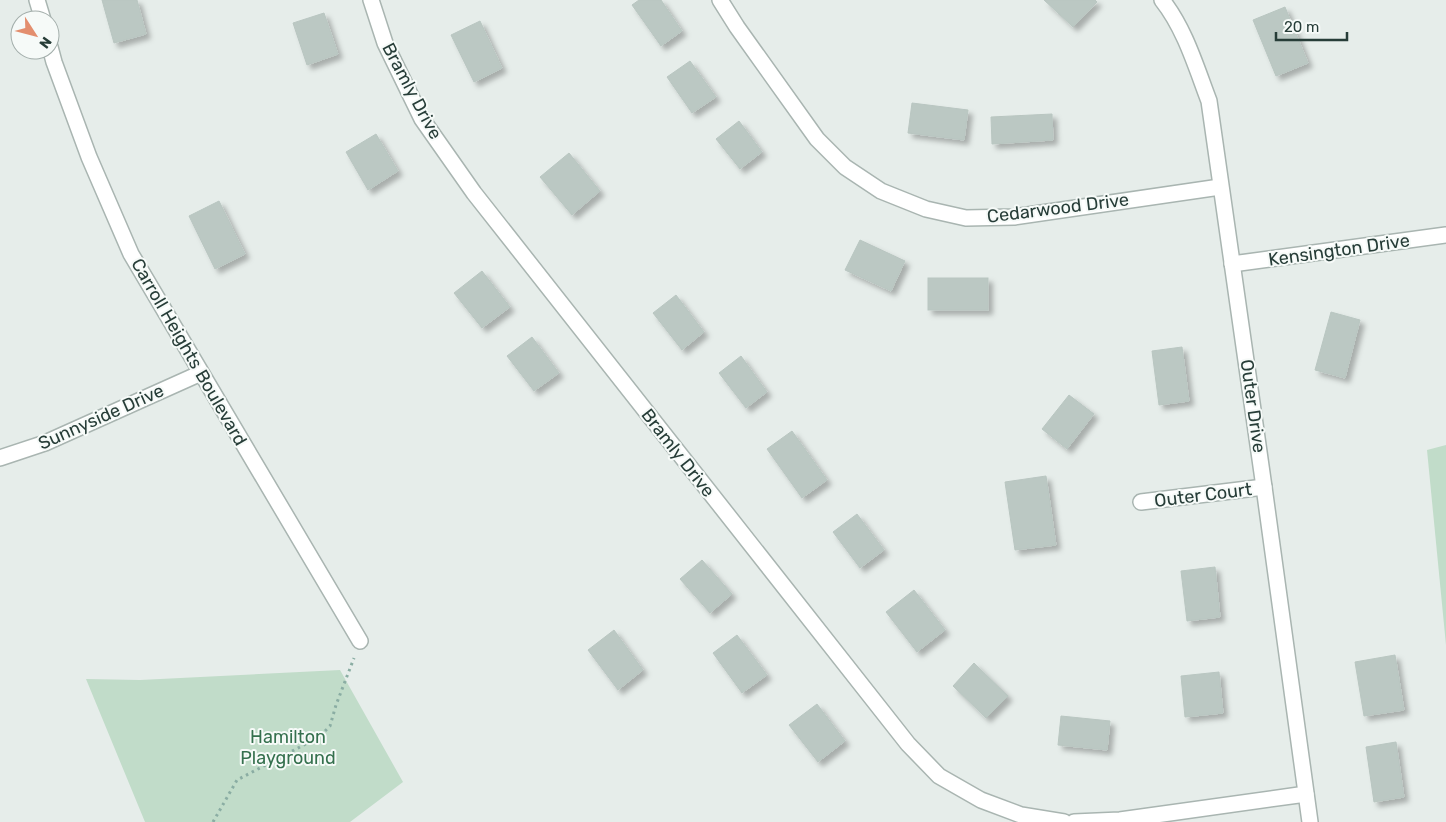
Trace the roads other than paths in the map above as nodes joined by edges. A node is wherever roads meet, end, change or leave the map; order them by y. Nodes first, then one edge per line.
1 (371, 0) edge
2 (720, 0) edge
3 (1162, 0) edge
4 (53, 60) edge
5 (1220, 187) junction
6 (1446, 235) edge
7 (1232, 264) junction
8 (200, 373) junction
9 (0, 458) edge
10 (1264, 487) junction
11 (1141, 502) dead end
12 (360, 641) road end
13 (1306, 794) junction
14 (1064, 822) edge
15 (1074, 822) edge
16 (1310, 822) edge

1 - 14 street, Bramly Drive
2 - 5 street, Cedarwood Drive
3 - 5 street, Outer Drive
4 - 8 street, Carroll Heights Boulevard
5 - 7 street, Outer Drive
6 - 7 street, Kensington Drive
7 - 10 street, Outer Drive
8 - 9 street, Sunnyside Drive
8 - 12 street, Carroll Heights Boulevard
10 - 11 street, Outer Court
10 - 13 street, Outer Drive
13 - 15 street
13 - 16 street, Outer Drive

